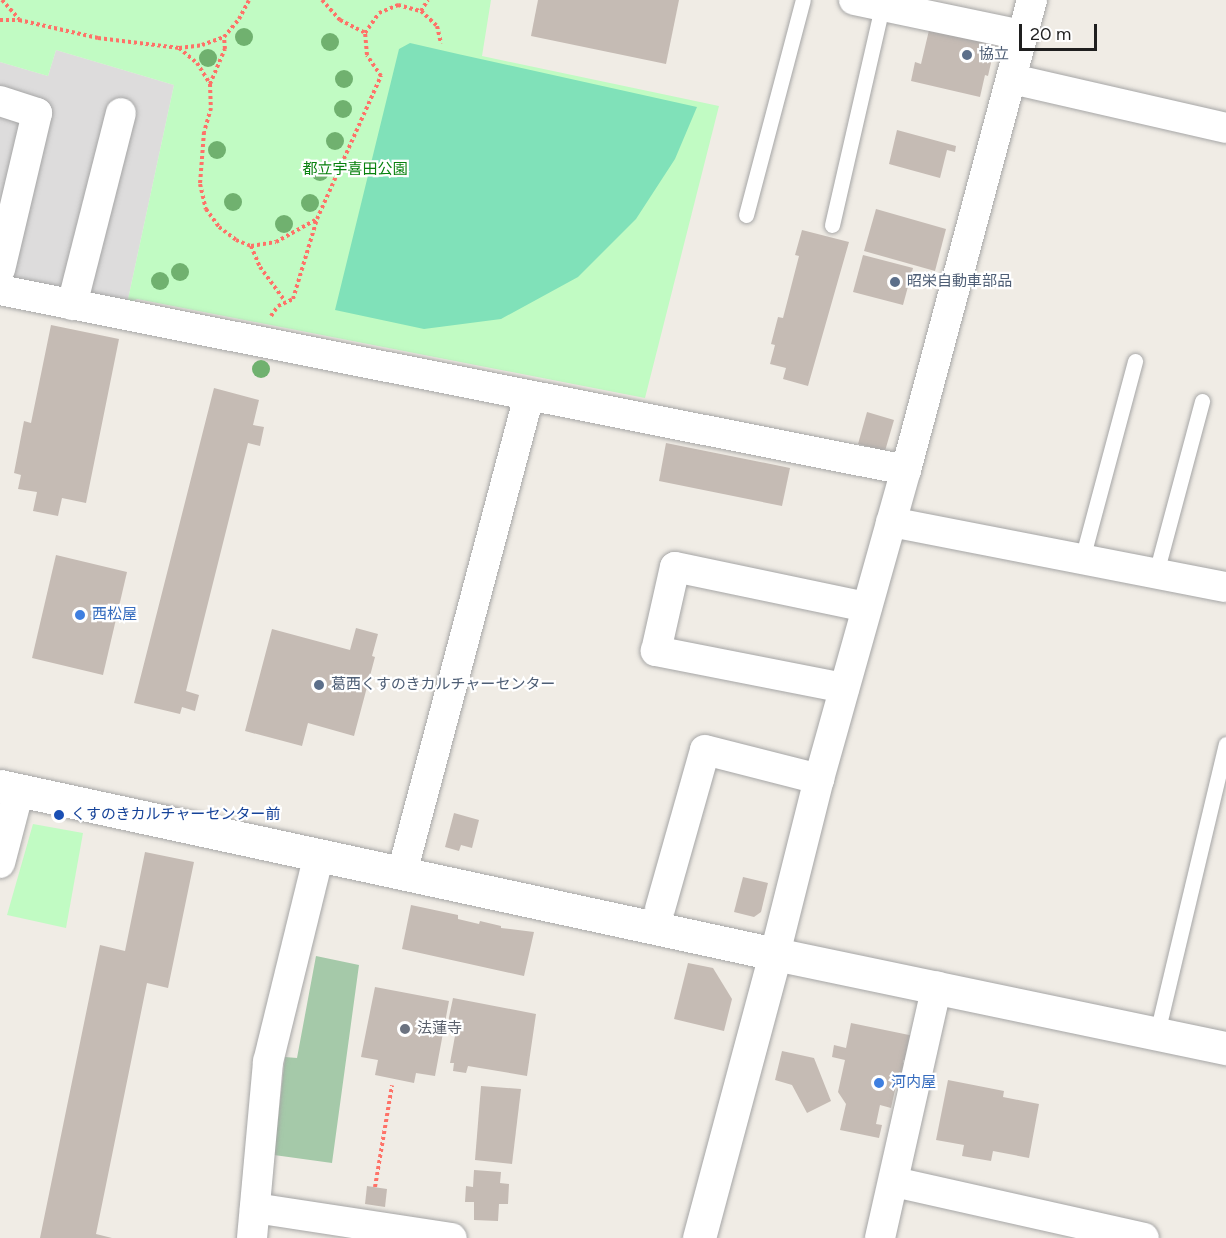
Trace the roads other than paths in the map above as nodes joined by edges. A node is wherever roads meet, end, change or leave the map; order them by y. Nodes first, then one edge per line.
1 (803, 0) edge
2 (1032, 0) edge
3 (868, 3) edge
4 (1022, 35) junction
5 (1012, 79) junction
6 (0, 101) edge
7 (121, 113) dead end
8 (1226, 128) edge
9 (746, 215) dead end
10 (832, 225) dead end
11 (0, 269) edge
12 (0, 290) edge
13 (72, 305) junction
14 (1135, 361) dead end
15 (529, 396) junction
16 (1202, 401) dead end
17 (906, 470) junction
18 (891, 522) junction
19 (1082, 559) junction
20 (1156, 573) junction
21 (1226, 587) edge
22 (867, 607) junction
23 (844, 688) junction
24 (1226, 744) edge
25 (819, 779) junction
26 (1221, 787) edge
27 (10, 788) edge
28 (319, 855) junction
29 (0, 863) edge
30 (402, 873) junction
31 (660, 909) dead end
32 (775, 954) junction
33 (937, 986) junction
34 (1157, 1033) junction
35 (1226, 1048) edge
36 (894, 1182) junction
37 (255, 1208) junction
38 (1063, 1230) edge
39 (252, 1238) edge
40 (452, 1238) edge
41 (699, 1238) edge
42 (880, 1238) edge
43 (1144, 1238) edge

1 - 9 lane
2 - 4 street
3 - 4 street
3 - 10 lane
4 - 5 street
5 - 8 street
5 - 17 street
6 - 11 street
7 - 13 street
12 - 13 street
13 - 15 street
14 - 19 lane
15 - 17 street
15 - 30 street
16 - 20 lane
17 - 18 street
18 - 19 street
18 - 22 street
19 - 20 street
20 - 21 street
22 - 23 street
22 - 23 street
23 - 25 street
24 - 26 lane
25 - 31 street
25 - 32 street
26 - 34 lane
27 - 28 street
27 - 29 street
28 - 30 street
28 - 37 street
30 - 32 street
32 - 33 street
32 - 41 street
33 - 34 street
33 - 36 street
34 - 35 street
36 - 38 street
36 - 42 street
37 - 39 street
37 - 40 street
38 - 43 street

